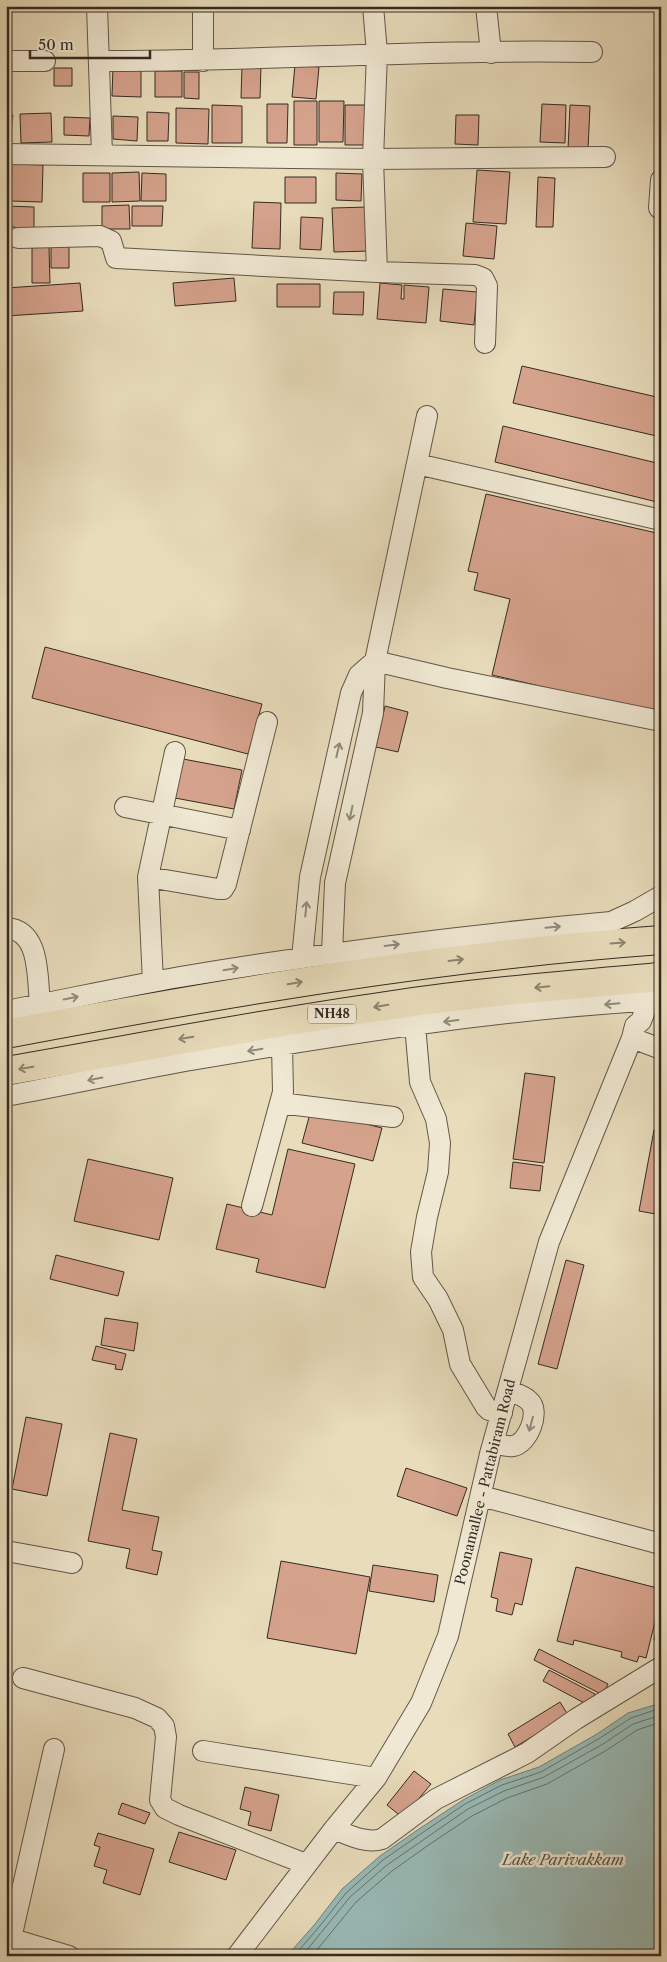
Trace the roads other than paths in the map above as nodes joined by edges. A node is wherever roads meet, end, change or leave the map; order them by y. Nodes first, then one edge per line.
1 (97, 6) edge
2 (203, 6) edge
3 (373, 6) edge
4 (486, 6) edge
5 (592, 52) dead end
6 (378, 53) junction
7 (491, 53) junction
8 (6, 61) edge
9 (45, 61) dead end
10 (99, 61) junction
11 (203, 61) junction
12 (6, 154) edge
13 (102, 155) junction
14 (604, 157) dead end
15 (373, 159) junction
16 (661, 180) edge
17 (659, 208) dead end
18 (18, 238) dead end
19 (377, 272) junction
20 (485, 343) dead end
21 (427, 416) dead end
22 (416, 464) junction
23 (661, 520) edge
24 (375, 661) junction
25 (661, 721) edge
26 (266, 722) dead end
27 (174, 752) dead end
28 (125, 807) dead end
29 (161, 814) junction
30 (240, 830) junction
31 (148, 877) junction
32 (661, 896) edge
33 (6, 928) edge
34 (661, 940) edge
35 (661, 951) edge
36 (332, 953) junction
37 (302, 958) junction
38 (153, 982) junction
39 (654, 986) edge
40 (40, 1004) junction
41 (6, 1011) edge
42 (415, 1025) junction
43 (633, 1032) junction
44 (6, 1034) edge
45 (282, 1045) junction
46 (661, 1049) edge
47 (6, 1071) edge
48 (6, 1096) edge
49 (280, 1103) junction
50 (393, 1117) dead end
51 (252, 1206) dead end
52 (508, 1391) junction
53 (502, 1413) junction
54 (493, 1443) junction
55 (481, 1496) junction
56 (661, 1544) edge
57 (6, 1551) edge
58 (72, 1564) dead end
59 (661, 1667) edge
60 (24, 1678) dead end
61 (54, 1749) dead end
62 (203, 1750) dead end
63 (376, 1778) junction
64 (334, 1829) junction
65 (306, 1864) junction
66 (8, 1944) edge
67 (69, 1956) edge
68 (237, 1956) edge

1 - 10 street
2 - 11 street
3 - 6 street
4 - 7 street
5 - 7 street
6 - 7 street
6 - 11 street
6 - 15 street
8 - 9 street
10 - 11 street
10 - 13 street
12 - 13 street
13 - 15 street
14 - 15 street
15 - 19 street
16 - 17 street
18 - 19 street
19 - 20 street
21 - 22 street
22 - 23 street
22 - 24 street
24 - 25 street
24 -> 36 street
37 -> 24 street
26 - 30 street
27 - 29 street
28 - 29 street
29 - 30 street
29 - 31 street
30 - 31 street
31 - 38 street
36 -> 32 street
33 - 40 street
44 -> 34 highway
35 - 39 street, Poonamallee - Pattabiram Road
36 - 37 street
38 -> 37 street
40 -> 38 street
39 -> 42 street
39 - 43 street, Poonamallee - Pattabiram Road
39 -> 47 highway, NH48
40 - 41 street
42 - 45 street
42 - 53 street
43 - 46 street
43 - 52 street, Poonamallee - Pattabiram Road
45 -> 48 street
45 - 49 street
49 - 50 street
49 - 51 street
52 - 53 street, Poonamallee - Pattabiram Road
52 -> 54 street
53 - 54 street, Poonamallee - Pattabiram Road
54 - 55 street, Poonamallee - Pattabiram Road
55 - 56 street
55 - 63 street, Poonamallee - Pattabiram Road
57 - 58 street
59 - 64 street
60 - 65 street
61 - 66 street
62 - 63 street
63 - 64 street, Poonamallee - Pattabiram Road
64 - 65 street, Poonamallee - Pattabiram Road
65 - 68 street, Poonamallee - Pattabiram Road
66 - 67 street

